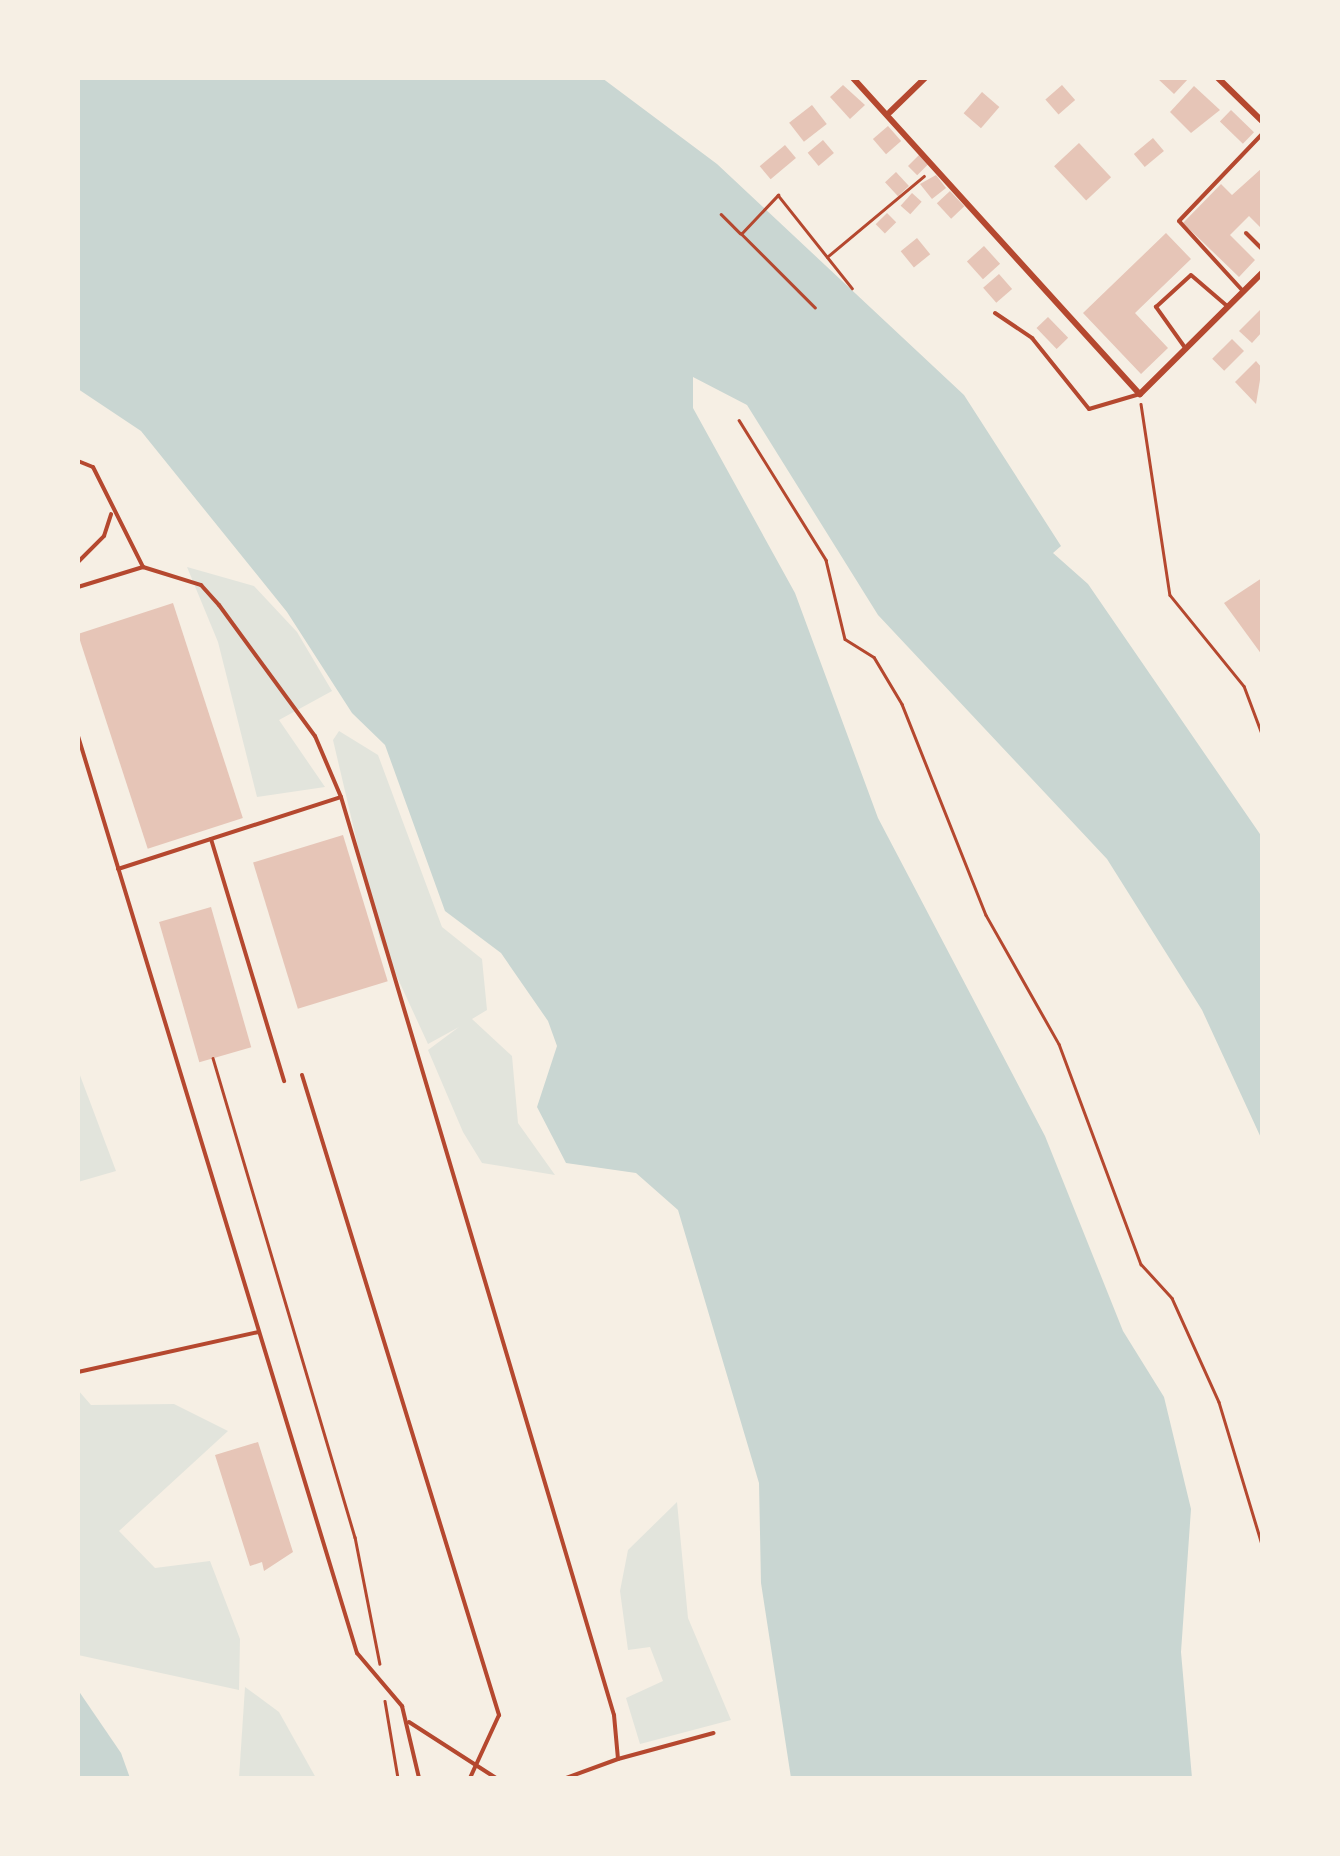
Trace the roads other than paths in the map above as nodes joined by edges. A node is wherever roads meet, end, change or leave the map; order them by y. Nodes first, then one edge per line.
1 (853, 78) edge
2 (925, 78) edge
3 (1220, 78) edge
4 (890, 112) junction
5 (1262, 121) edge
6 (1262, 134) edge
7 (1246, 232) dead end
8 (1262, 249) edge
9 (1262, 272) edge
10 (1244, 291) junction
11 (1228, 307) junction
12 (995, 313) dead end
13 (1186, 349) junction
14 (1140, 394) junction
15 (78, 460) edge
16 (111, 513) junction
17 (78, 562) edge
18 (143, 567) junction
19 (78, 587) edge
20 (78, 736) edge
21 (341, 797) junction
22 (212, 839) junction
23 (118, 869) junction
24 (302, 1076) dead end
25 (284, 1081) dead end
26 (259, 1332) junction
27 (78, 1372) edge
28 (409, 1722) junction
29 (714, 1734) dead end
30 (618, 1758) junction
31 (474, 1769) junction
32 (419, 1778) edge
33 (470, 1778) edge
34 (496, 1778) edge
35 (566, 1778) edge

1 - 4 street
2 - 4 street
3 - 5 street
4 - 14 street
6 - 10 lane
7 - 8 lane
9 - 10 street
10 - 11 street
11 - 13 street
11 - 13 lane
12 - 14 lane
13 - 14 street
15 - 16 lane
16 - 17 lane
16 - 18 lane
18 - 19 lane
18 - 21 lane
20 - 23 lane
21 - 22 lane
21 - 30 lane
22 - 23 lane
22 - 25 lane
23 - 26 lane
24 - 31 lane
26 - 27 lane
26 - 28 lane
28 - 31 lane
28 - 32 lane
29 - 30 lane
30 - 35 lane
31 - 33 lane
31 - 34 lane

